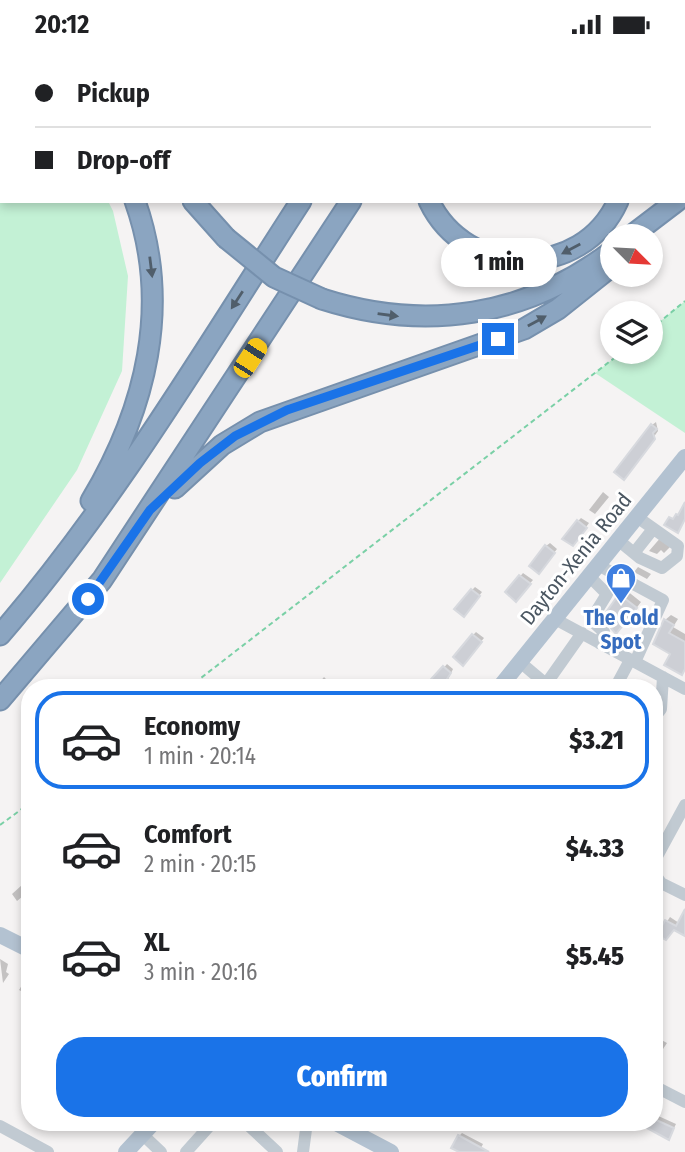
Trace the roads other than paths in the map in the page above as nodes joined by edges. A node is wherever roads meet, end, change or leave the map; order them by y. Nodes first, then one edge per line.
1 (136, 203) edge
2 (195, 203) edge
3 (300, 203) edge
4 (339, 203) edge
5 (350, 203) edge
6 (430, 203) edge
7 (617, 203) edge
8 (674, 203) edge
9 (685, 210) edge
10 (647, 224) edge
11 (663, 227) edge
12 (600, 259) edge
13 (600, 276) edge
14 (685, 457) edge
15 (150, 510) junction
16 (637, 517) junction
17 (653, 529) junction
18 (618, 540) junction
19 (634, 553) junction
20 (593, 571) junction
21 (555, 619) junction
22 (0, 622) edge
23 (582, 633) junction
24 (0, 635) edge
25 (599, 643) junction
26 (633, 661) junction
27 (520, 662) junction
28 (663, 677) joint
29 (506, 679) edge
30 (540, 679) edge
31 (550, 679) edge
32 (621, 679) edge
33 (0, 688) edge
34 (685, 689) edge
35 (0, 700) edge
36 (685, 805) edge
37 (663, 834) edge
38 (668, 836) junction
39 (663, 845) edge
40 (663, 881) edge
41 (685, 895) edge
42 (0, 935) edge
43 (21, 946) edge
44 (663, 1091) edge
45 (685, 1102) edge
46 (0, 1126) edge
47 (145, 1131) edge
48 (205, 1131) edge
49 (255, 1131) edge
50 (306, 1131) edge
51 (351, 1131) edge
52 (142, 1134) junction
53 (48, 1152) edge
54 (126, 1152) edge
55 (161, 1152) edge
56 (186, 1152) edge
57 (277, 1152) edge
58 (303, 1152) edge
59 (391, 1152) edge

1 -> 22 highway
2 -> 12 highway, bridge
3 -> 24 highway
4 - 33 highway
5 - 15 highway
7 -> 6 highway
8 - 10 highway
9 - 11 highway
15 -> 13 highway
14 - 16 main road, Dayton-Xenia Road
15 - 35 highway
16 - 17 street
16 - 18 main road, Dayton-Xenia Road
17 - 19 street
17 - 19 street
18 - 19 street
18 - 20 main road, Dayton-Xenia Road
20 - 21 main road, Dayton-Xenia Road
20 - 25 street
20 - 26 street
21 - 23 street
21 - 27 main road, Dayton-Xenia Road
23 - 25 street
23 - 31 street
25 - 26 street
26 - 28 street
26 - 32 street
27 - 29 main road, Dayton-Xenia Road
27 - 30 street
28 - 34 street
36 - 38 street
37 - 38 street
38 - 39 street
40 - 41 street
42 - 43 main road
44 - 45 street
46 - 53 street
47 - 52 main road
48 - 56 street
49 - 57 street
50 - 58 street
51 - 59 main road
52 - 54 main road
52 - 55 street

